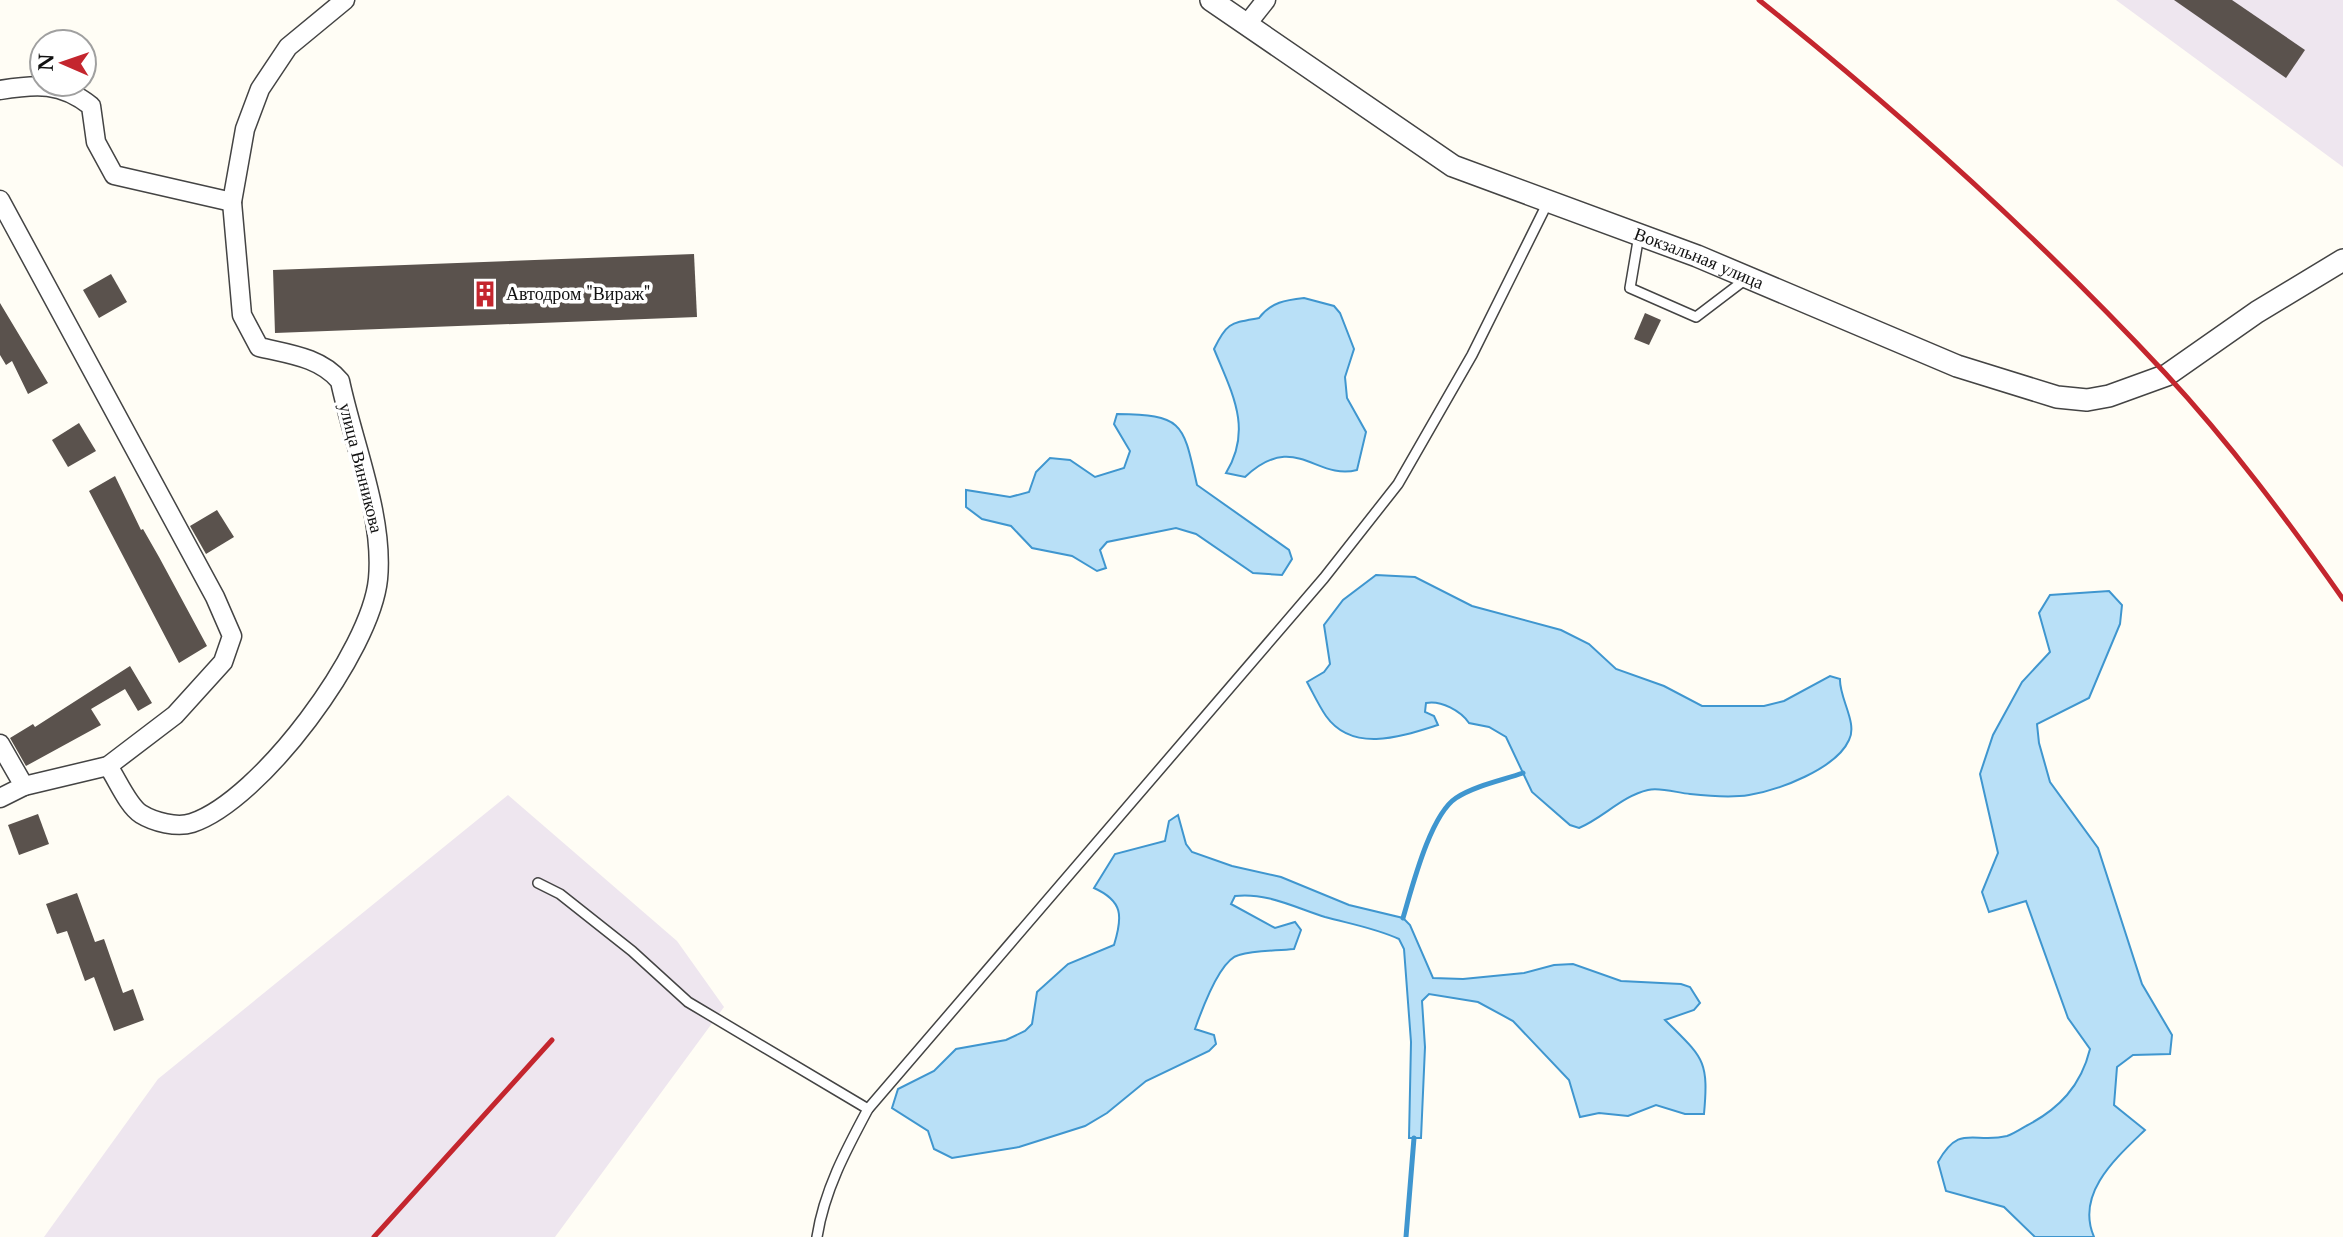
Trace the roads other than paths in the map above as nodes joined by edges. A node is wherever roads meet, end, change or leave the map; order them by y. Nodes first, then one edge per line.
1 (345, 0) edge
2 (1211, 0) edge
3 (1266, 0) edge
4 (1247, 24) junction
5 (0, 90) edge
6 (0, 200) edge
7 (232, 202) junction
8 (1548, 202) junction
9 (1639, 233) junction
10 (2343, 260) edge
11 (1746, 279) junction
12 (0, 744) edge
13 (108, 766) junction
14 (24, 786) junction
15 (0, 799) edge
16 (538, 883) dead end
17 (868, 1109) junction
18 (817, 1237) edge

1 - 7 street, улица Винникова
2 - 4 street, Вокзальная улица
3 - 4 street
4 - 8 street, Вокзальная улица
5 - 7 street
6 - 13 street
7 - 13 street, улица Винникова
8 - 9 street, Вокзальная улица
8 - 17 lane
9 - 11 street, Вокзальная улица
9 - 11 lane
10 - 11 street, Вокзальная улица
12 - 14 street
13 - 14 street
14 - 15 street
16 - 17 lane
17 - 18 lane

